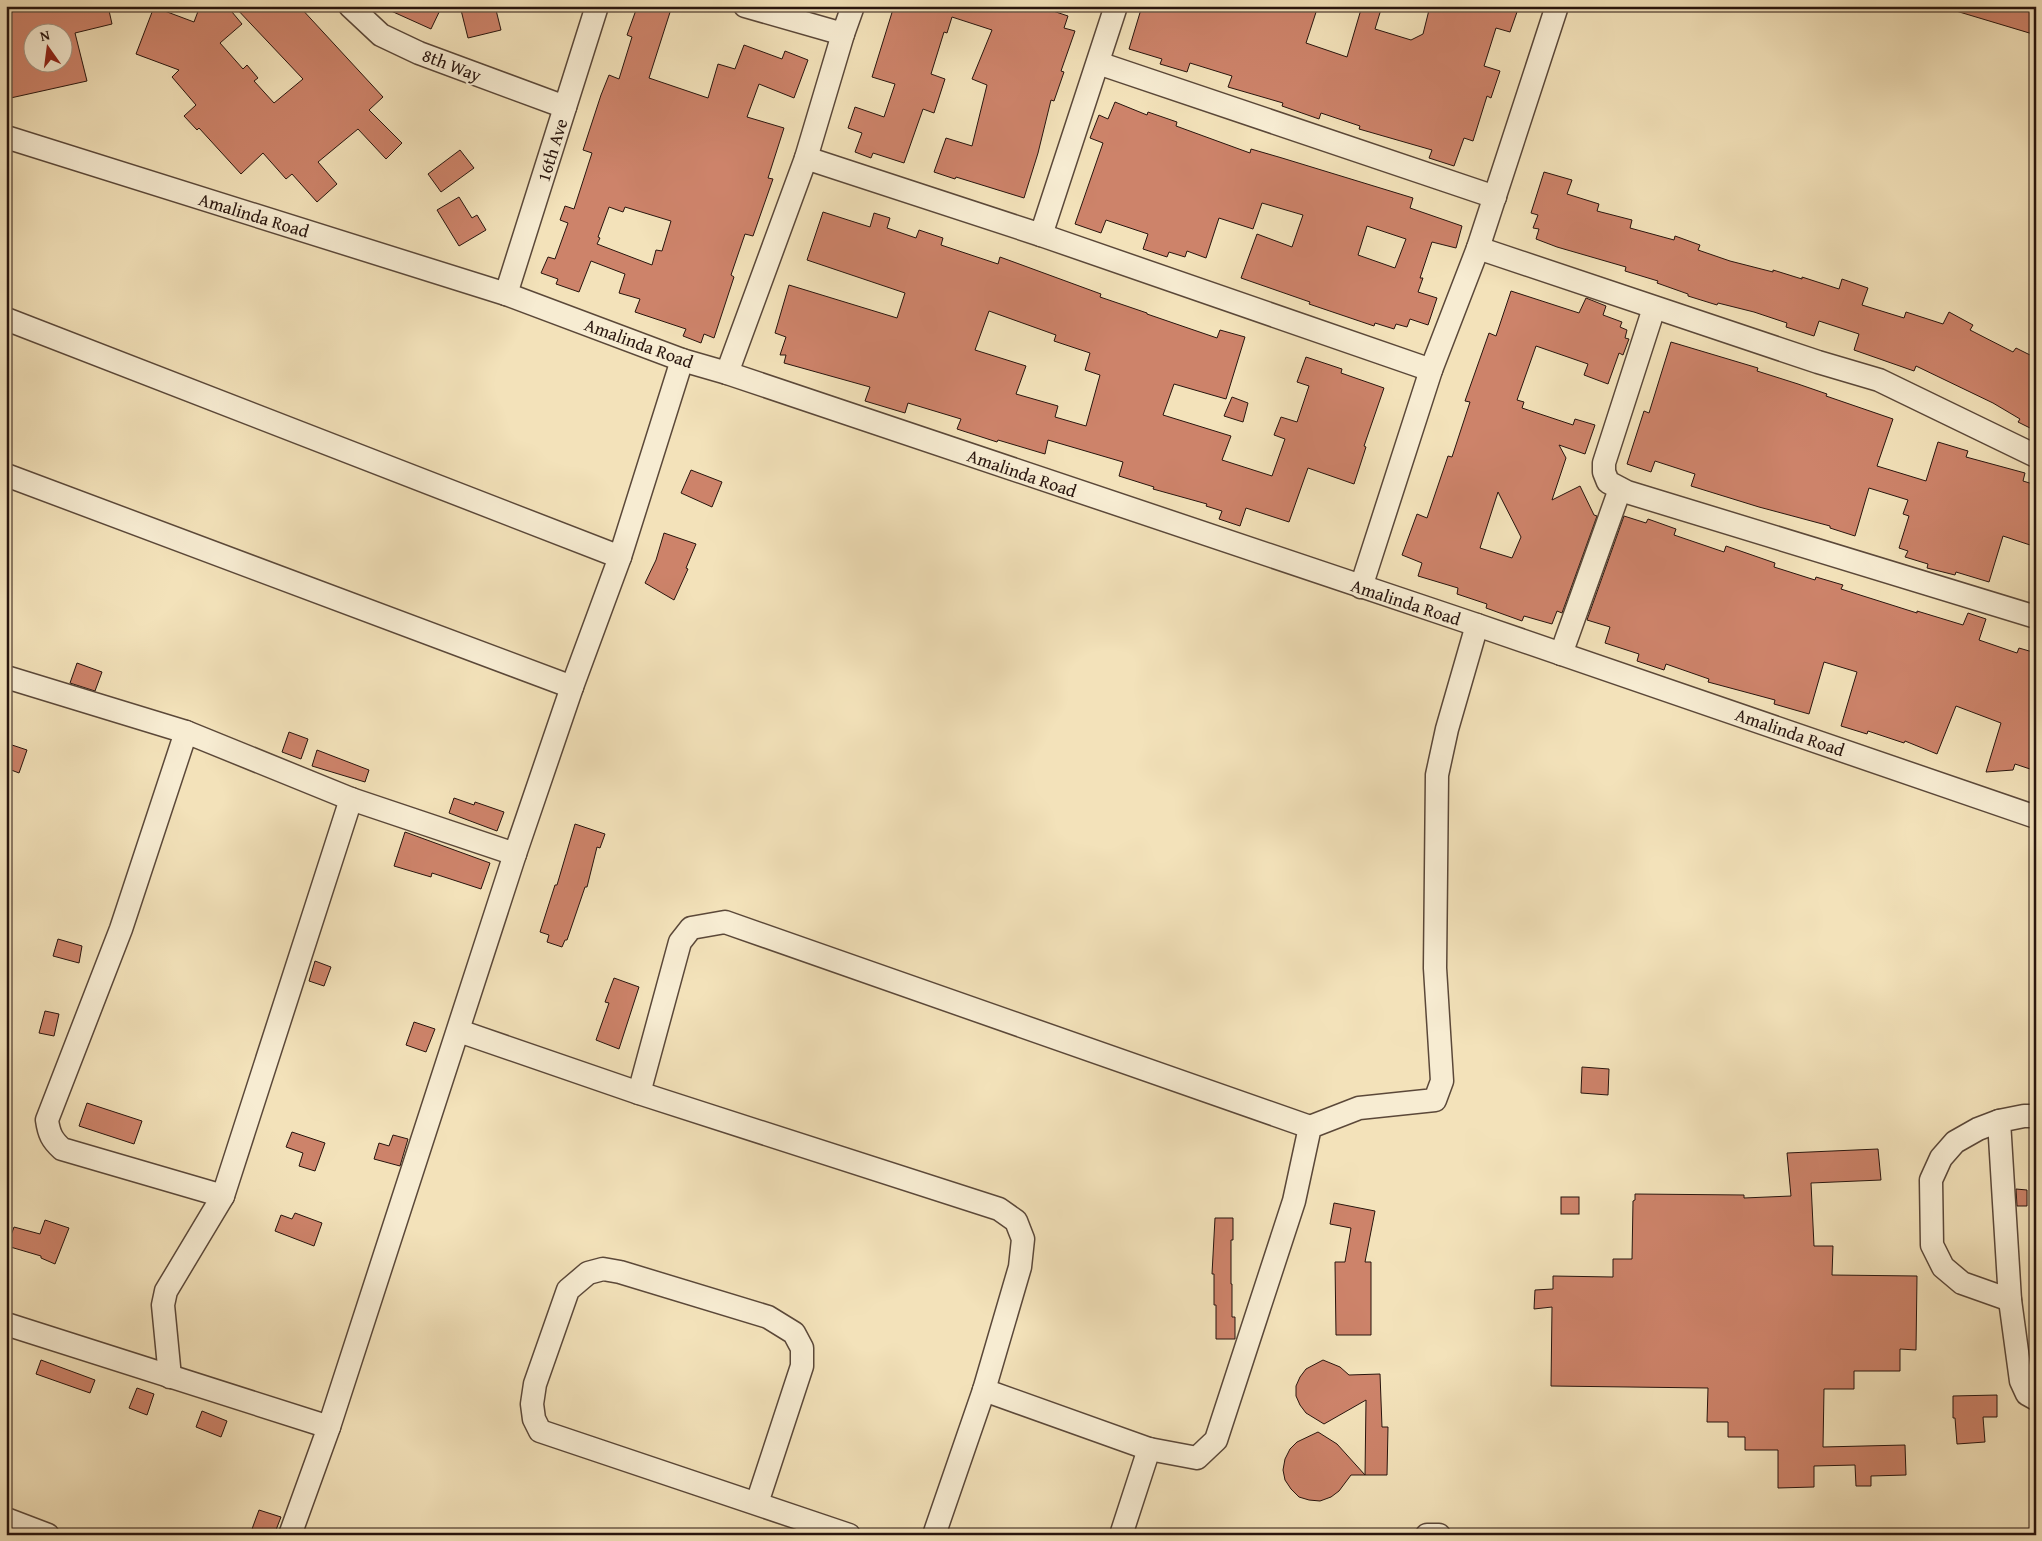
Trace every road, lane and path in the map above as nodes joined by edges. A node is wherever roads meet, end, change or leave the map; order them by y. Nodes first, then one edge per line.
1 (350, 6) edge
2 (597, 6) edge
3 (745, 6) edge
4 (853, 6) edge
5 (1116, 6) edge
6 (1556, 6) edge
7 (843, 34) junction
8 (1098, 63) junction
9 (565, 107) junction
10 (6, 137) edge
11 (806, 158) junction
12 (1494, 197) junction
13 (1041, 235) junction
14 (1478, 248) junction
15 (506, 294) junction
16 (1654, 308) junction
17 (6, 319) edge
18 (682, 360) junction
19 (1431, 370) junction
20 (727, 373) junction
21 (2036, 456) edge
22 (6, 475) edge
23 (1620, 489) junction
24 (620, 557) junction
25 (1361, 587) junction
26 (2036, 617) edge
27 (1477, 626) junction
28 (1561, 654) junction
29 (7, 679) edge
30 (572, 687) junction
31 (186, 732) junction
32 (351, 799) junction
33 (2036, 817) edge
34 (515, 854) junction
35 (459, 1031) junction
36 (639, 1093) junction
37 (2036, 1116) edge
38 (1999, 1121) junction
39 (1310, 1127) junction
40 (223, 1196) junction
41 (2010, 1300) junction
42 (6, 1324) edge
43 (170, 1376) junction
44 (984, 1390) junction
45 (2036, 1399) edge
46 (329, 1427) junction
47 (1148, 1449) junction
48 (757, 1503) junction
49 (6, 1519) edge
50 (48, 1535) edge
51 (290, 1535) edge
52 (848, 1535) edge
53 (934, 1535) edge
54 (1121, 1535) edge
55 (1427, 1535) edge
56 (1439, 1535) edge

1 - 9 street, 8th Way
2 - 9 street, 16th Ave
3 - 7 street
4 - 7 street
5 - 8 street
6 - 12 street
7 - 11 street
8 - 12 street
8 - 13 street
9 - 15 street, 16th Ave
10 - 15 street, Amalinda Road
11 - 13 street
11 - 20 street
12 - 14 street
13 - 19 street
14 - 16 street
14 - 19 street
15 - 18 street, Amalinda Road
16 - 21 street
16 - 23 street
17 - 24 street
18 - 20 street, Amalinda Road
18 - 24 street
19 - 25 street
20 - 25 street, Amalinda Road
22 - 30 street
23 - 26 street
23 - 28 street
24 - 30 street
25 - 27 street, Amalinda Road
27 - 28 street, Amalinda Road
27 - 39 street
28 - 33 street, Amalinda Road
29 - 31 street
30 - 34 street
31 - 32 street
31 - 40 street
32 - 34 street
32 - 40 street
34 - 35 street
35 - 36 street
35 - 46 street
36 - 39 street
36 - 44 street
37 - 38 street
38 - 41 street
38 - 41 street
39 - 47 street
40 - 43 street
41 - 45 street
42 - 43 street
43 - 46 street
44 - 47 street
44 - 53 street
46 - 51 street
47 - 54 street
48 - 48 street
48 - 52 street
49 - 50 street
55 - 56 street

